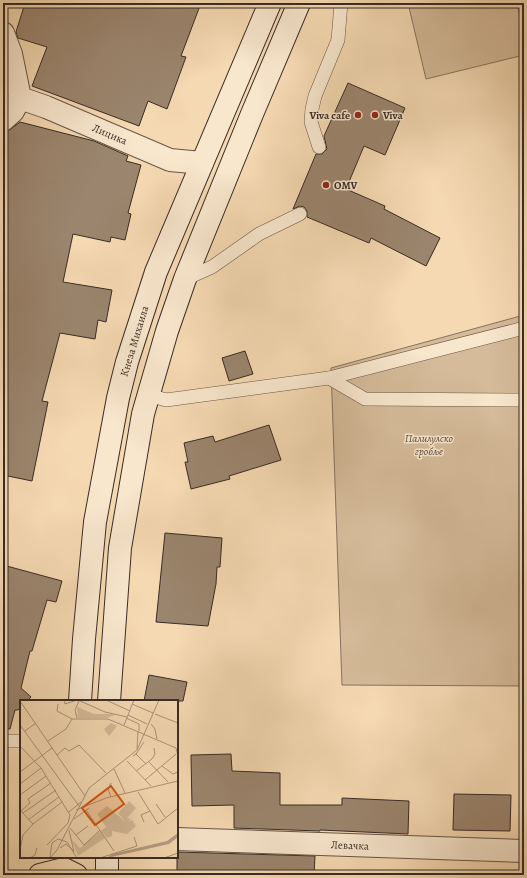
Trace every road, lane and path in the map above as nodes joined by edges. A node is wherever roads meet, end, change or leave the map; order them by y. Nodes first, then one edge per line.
1 (270, 3) edge
2 (299, 3) edge
3 (341, 3) edge
4 (3, 33) edge
5 (20, 98) junction
6 (3, 120) edge
7 (319, 147) dead end
8 (202, 163) junction
9 (300, 214) dead end
10 (185, 279) junction
11 (524, 328) edge
12 (329, 378) junction
13 (149, 395) junction
14 (524, 400) edge
15 (80, 700) edge
16 (109, 700) edge
17 (3, 741) edge
18 (20, 741) edge
19 (178, 839) edge
20 (524, 851) edge
21 (41, 858) edge
22 (107, 858) edge
23 (31, 875) edge
24 (40, 875) edge
25 (76, 875) edge
26 (107, 875) edge

1 - 8 main road, Кнеза Михаила
2 - 10 main road
3 - 7 lane
4 - 5 main road
5 - 6 main road
5 - 8 main road, Лицика
8 - 15 main road, Кнеза Михаила
9 - 10 lane
10 - 13 main road
11 - 12 lane
12 - 13 lane
12 - 14 lane
13 - 16 main road
17 - 18 lane
19 - 20 main road, Левачка
21 - 23 main road
22 - 26 main road
24 - 25 main road

